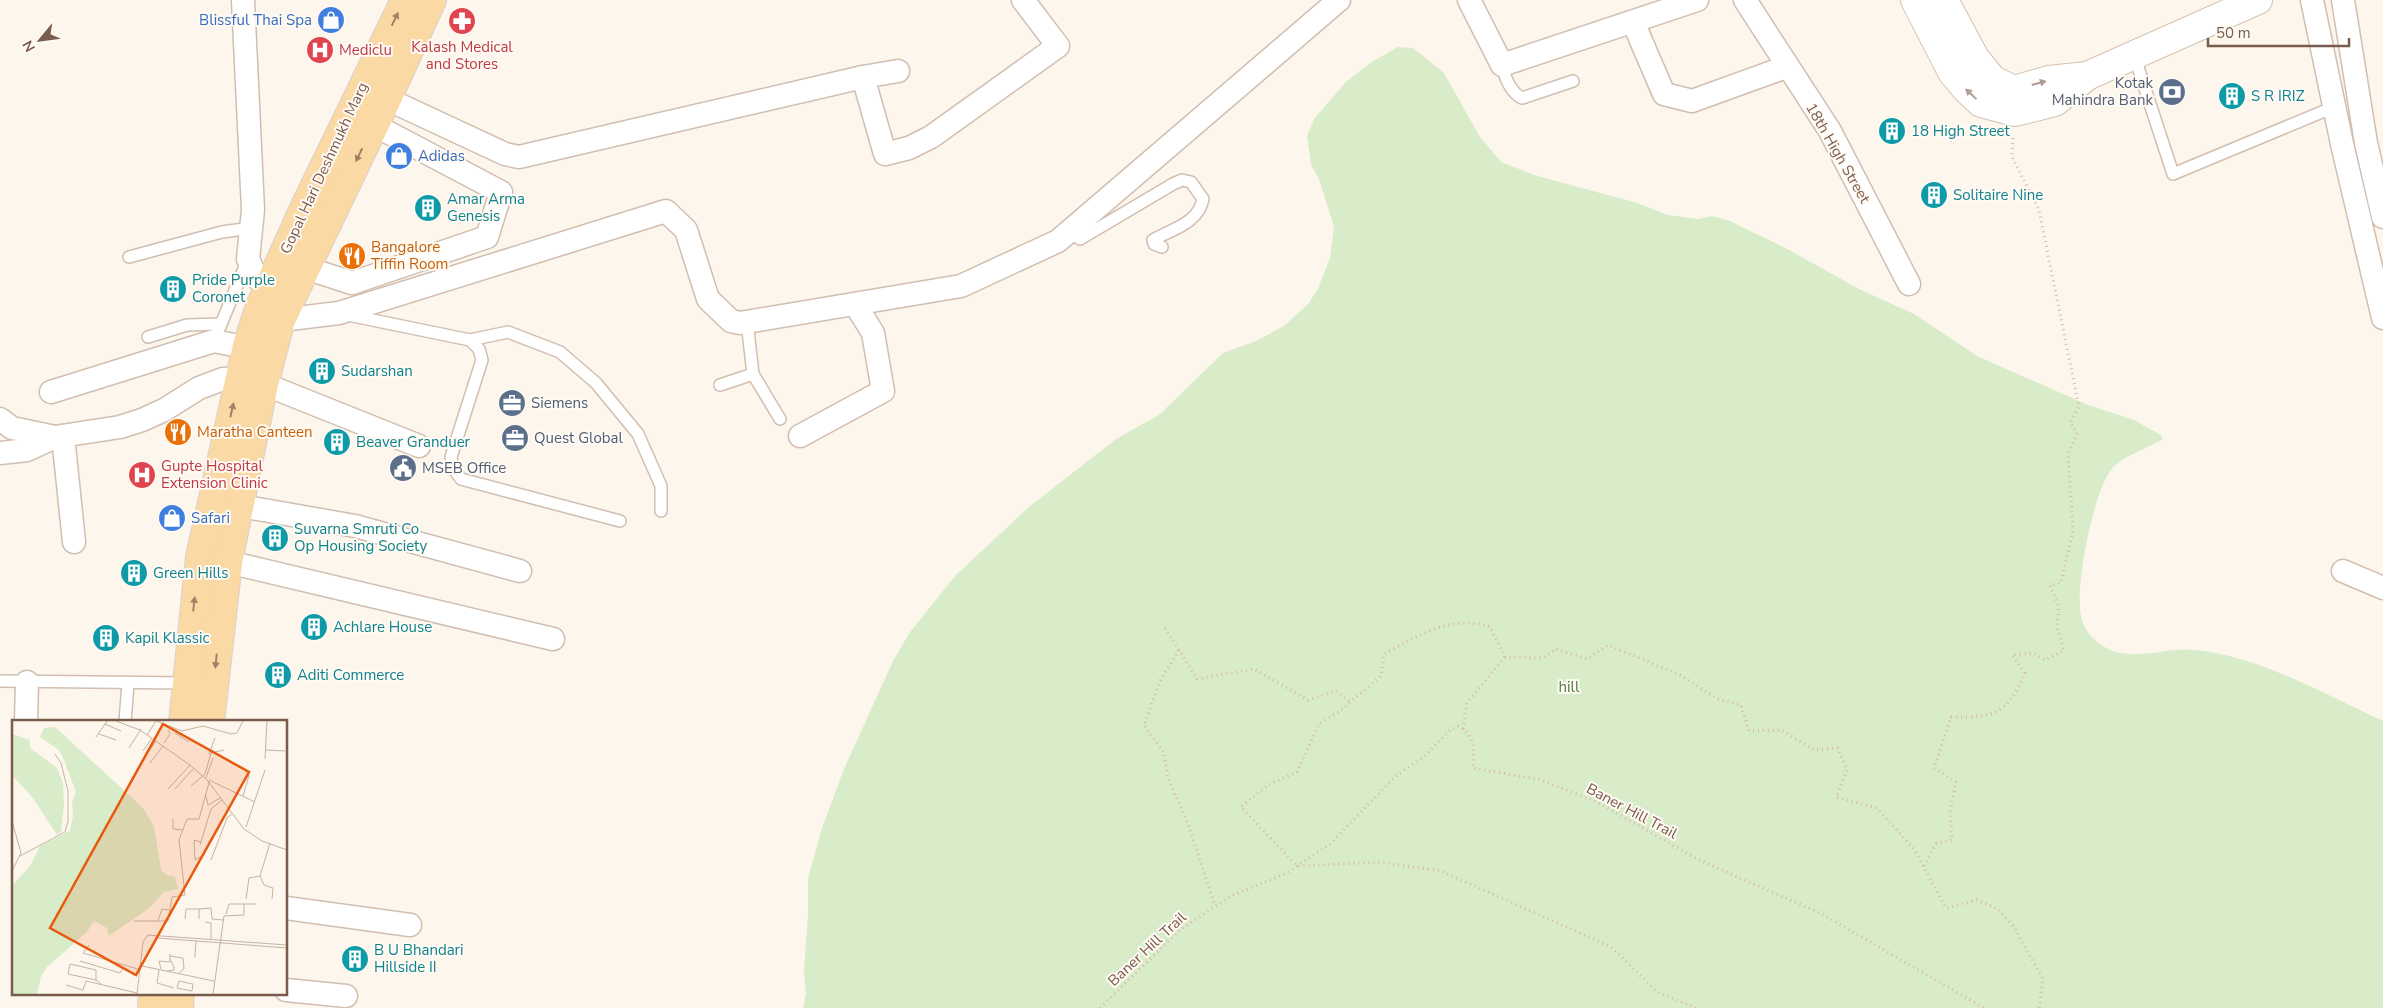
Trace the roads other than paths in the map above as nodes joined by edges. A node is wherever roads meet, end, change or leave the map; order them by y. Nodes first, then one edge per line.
1 (243, 0) edge
2 (404, 0) edge
3 (432, 0) edge
4 (1023, 0) edge
5 (1339, 0) edge
6 (1469, 0) edge
7 (1697, 0) edge
8 (1745, 0) edge
9 (1915, 0) edge
10 (1944, 0) edge
11 (2258, 0) edge
12 (2312, 0) edge
13 (2343, 0) edge
14 (1633, 22) junction
15 (2134, 54) junction
16 (1975, 58) junction
17 (1502, 65) junction
18 (1786, 67) junction
19 (898, 71) dead end
20 (1952, 72) junction
21 (2087, 76) junction
22 (863, 77) junction
23 (1573, 81) dead end
24 (388, 99) junction
25 (2334, 107) junction
26 (374, 125) junction
27 (2374, 141) edge
28 (2383, 217) edge
29 (251, 228) junction
30 (1068, 232) junction
31 (1162, 246) dead end
32 (129, 257) dead end
33 (248, 259) junction
34 (306, 268) junction
35 (1909, 284) dead end
36 (855, 304) junction
37 (269, 305) junction
38 (338, 313) junction
39 (2383, 318) edge
40 (747, 322) junction
41 (217, 332) junction
42 (148, 337) dead end
43 (470, 340) junction
44 (259, 350) junction
45 (753, 374) junction
46 (252, 381) junction
47 (720, 385) dead end
48 (51, 392) dead end
49 (780, 419) dead end
50 (0, 420) edge
51 (800, 436) dead end
52 (59, 437) junction
53 (419, 446) dead end
54 (0, 453) edge
55 (240, 506) junction
56 (661, 511) dead end
57 (620, 521) dead end
58 (74, 542) dead end
59 (228, 562) junction
60 (520, 570) dead end
61 (2343, 571) dead end
62 (2383, 588) edge
63 (554, 639) dead end
64 (0, 681) edge
65 (27, 682) junction
66 (128, 683) junction
67 (186, 683) junction
68 (26, 720) edge
69 (125, 720) edge
70 (183, 720) edge
71 (210, 720) edge
72 (288, 908) edge
73 (410, 925) dead end
74 (288, 990) edge
75 (346, 996) dead end

1 - 29 street
37 -> 2 main road, Gopal Hari Deshmukh Marg
3 - 24 main road, Gopal Hari Deshmukh Marg
4 - 22 street
5 - 30 street
6 - 17 street
7 - 14 street
8 - 18 street, 18th High Street
9 - 20 street
10 - 16 street
11 - 15 street
12 - 25 street
13 - 27 street
14 - 17 street
14 - 18 street
15 - 21 street
15 - 25 lane
16 - 20 street
16 -> 21 street
17 - 23 lane
18 - 35 street, 18th High Street
19 - 22 street
21 -> 20 street
22 - 24 street
24 - 26 main road, Gopal Hari Deshmukh Marg
25 - 39 street
26 -> 34 main road, Gopal Hari Deshmukh Marg
26 - 34 street
27 - 28 street
29 - 32 lane
29 - 33 street
30 - 31 lane
30 - 36 street
33 - 37 street
33 - 41 lane
34 - 37 main road, Gopal Hari Deshmukh Marg
36 - 40 street
36 - 51 street
37 - 38 street
37 - 44 main road, Gopal Hari Deshmukh Marg
38 - 40 street
38 - 43 lane
40 - 45 lane
41 - 42 lane
41 - 44 street
41 - 48 street
43 - 56 lane
43 - 57 lane
44 - 46 main road, Gopal Hari Deshmukh Marg
45 - 47 lane
45 - 49 lane
46 - 52 street
46 - 53 street
46 - 55 main road, Gopal Hari Deshmukh Marg
67 -> 46 main road, Gopal Hari Deshmukh Marg
50 - 52 street
52 - 54 street
52 - 58 street
55 - 59 main road, Gopal Hari Deshmukh Marg
55 - 60 street
59 - 63 street
59 -> 71 main road, Gopal Hari Deshmukh Marg
61 - 62 street
64 - 65 lane
65 - 66 lane
65 - 68 street
66 - 67 lane
66 - 69 lane
67 - 70 main road, Gopal Hari Deshmukh Marg
72 - 73 street
74 - 75 street

